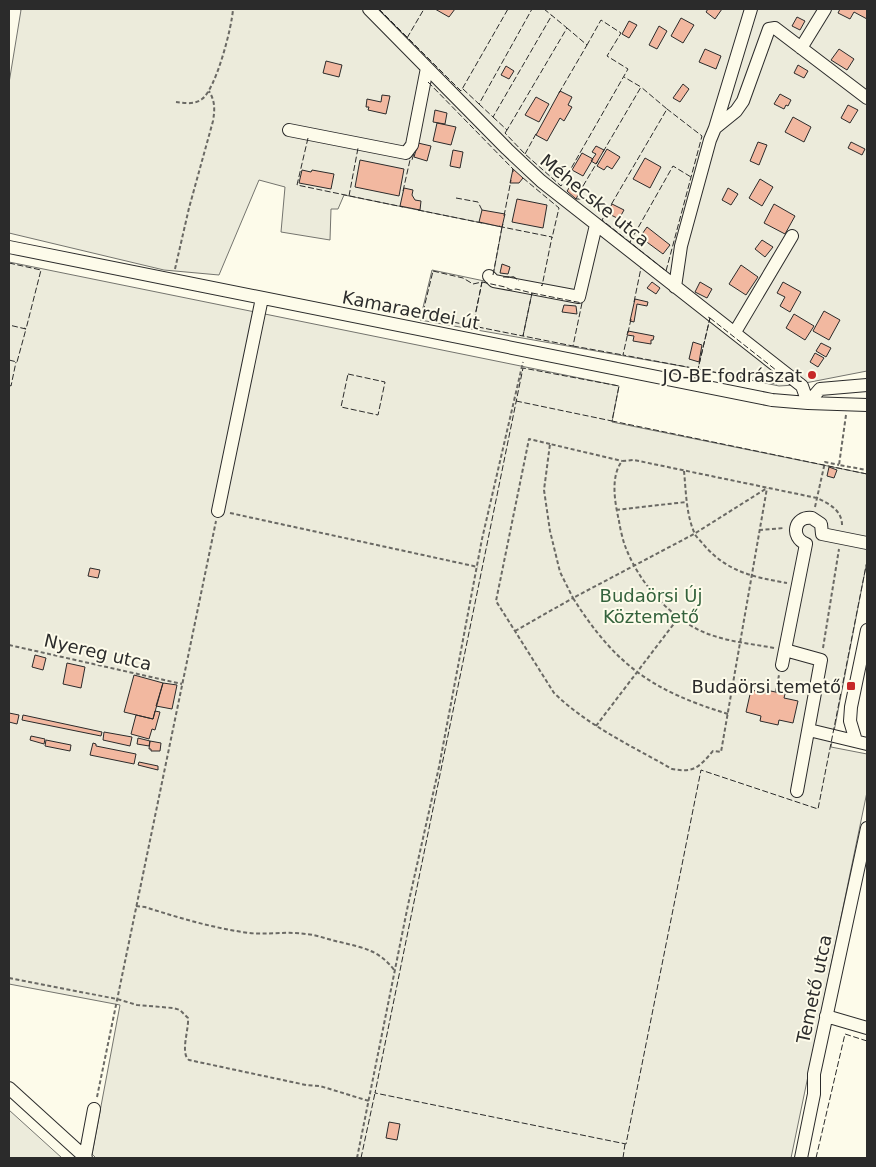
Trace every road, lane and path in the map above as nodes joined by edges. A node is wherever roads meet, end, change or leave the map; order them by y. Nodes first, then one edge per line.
1 (233, 9) edge
2 (369, 9) edge
3 (750, 9) edge
4 (824, 9) edge
5 (801, 48) junction
6 (427, 68) junction
7 (209, 90) junction
8 (865, 92) edge
9 (176, 102) dead end
10 (715, 128) junction
11 (289, 130) dead end
12 (596, 225) junction
13 (792, 236) dead end
14 (9, 247) edge
15 (489, 276) dead end
16 (173, 280) junction
17 (675, 287) junction
18 (262, 298) junction
19 (735, 332) junction
20 (526, 350) junction
21 (867, 385) edge
22 (808, 403) junction
23 (867, 405) edge
24 (848, 406) junction
25 (550, 444) junction
26 (622, 461) junction
27 (839, 464) junction
28 (867, 470) edge
29 (684, 472) junction
30 (767, 488) junction
31 (817, 498) junction
32 (686, 502) junction
33 (616, 510) junction
34 (218, 511) junction
35 (812, 518) junction
36 (796, 528) junction
37 (759, 530) junction
38 (694, 534) junction
39 (841, 538) junction
40 (867, 543) edge
41 (634, 565) junction
42 (478, 567) junction
43 (751, 576) junction
44 (798, 585) junction
45 (574, 598) junction
46 (679, 617) junction
47 (867, 630) edge
48 (515, 631) junction
49 (741, 642) junction
50 (9, 645) edge
51 (785, 650) junction
52 (821, 660) junction
53 (782, 665) joint
54 (636, 672) junction
55 (182, 684) junction
56 (776, 692) dead end
57 (728, 714) junction
58 (596, 726) junction
59 (809, 730) junction
60 (862, 742) edge
61 (797, 791) dead end
62 (867, 828) edge
63 (136, 906) junction
64 (396, 971) junction
65 (9, 978) edge
66 (117, 999) junction
67 (826, 1016) junction
68 (867, 1028) edge
69 (9, 1088) edge
70 (370, 1101) junction
71 (94, 1109) joint
72 (86, 1158) edge
73 (357, 1158) edge
74 (801, 1158) edge

1 - 7 path
2 - 6 street, Méhecske utca
3 - 10 street
4 - 5 street
5 - 8 street
5 - 10 street
6 - 11 street
6 - 12 street, Méhecske utca
7 - 9 path
7 - 16 path
10 - 17 street
12 - 15 street
12 - 17 street, Méhecske utca
13 - 19 street
14 - 16 street, Kamaraerdei út
16 - 18 street, Kamaraerdei út
17 - 19 street, Méhecske utca
18 - 20 street, Kamaraerdei út
18 - 34 street
19 - 22 street, Méhecske utca
20 - 22 street, Kamaraerdei út
20 - 42 path
21 - 22 street
22 - 24 street, Kamaraerdei út
23 - 24 street, Kamaraerdei út
24 - 27 path
25 - 26 path
25 - 45 path
25 - 48 path
26 - 29 path
26 - 33 path
27 - 28 path
27 - 31 path
29 - 30 path
29 - 32 path
30 - 31 path
30 - 37 path
30 - 38 path
31 - 35 path
31 - 39 path
32 - 33 path
32 - 38 path
33 - 41 path
34 - 42 path
34 - 55 path
35 - 36 street
35 - 39 street
36 - 37 path
36 - 44 street
37 - 43 path
38 - 41 path
38 - 43 path
39 - 40 street
39 - 52 path
41 - 45 path
41 - 46 path
42 - 64 path
43 - 44 path
43 - 49 path
44 - 51 street
45 - 48 path
45 - 54 path
46 - 49 path
46 - 54 path
47 - 60 street
48 - 58 path
49 - 51 path
49 - 57 path
50 - 55 path, Nyereg utca
51 - 52 street
51 - 53 street
52 - 59 street
53 - 56 path
54 - 57 path
54 - 58 path
55 - 63 path
57 - 58 path
59 - 60 street
59 - 61 street
62 - 67 street, Temető utca
63 - 64 path
63 - 66 path
64 - 70 path
65 - 66 path
66 - 70 path
66 - 71 path
67 - 68 street
67 - 74 street, Temető utca
69 - 72 street
70 - 73 path
71 - 72 street

